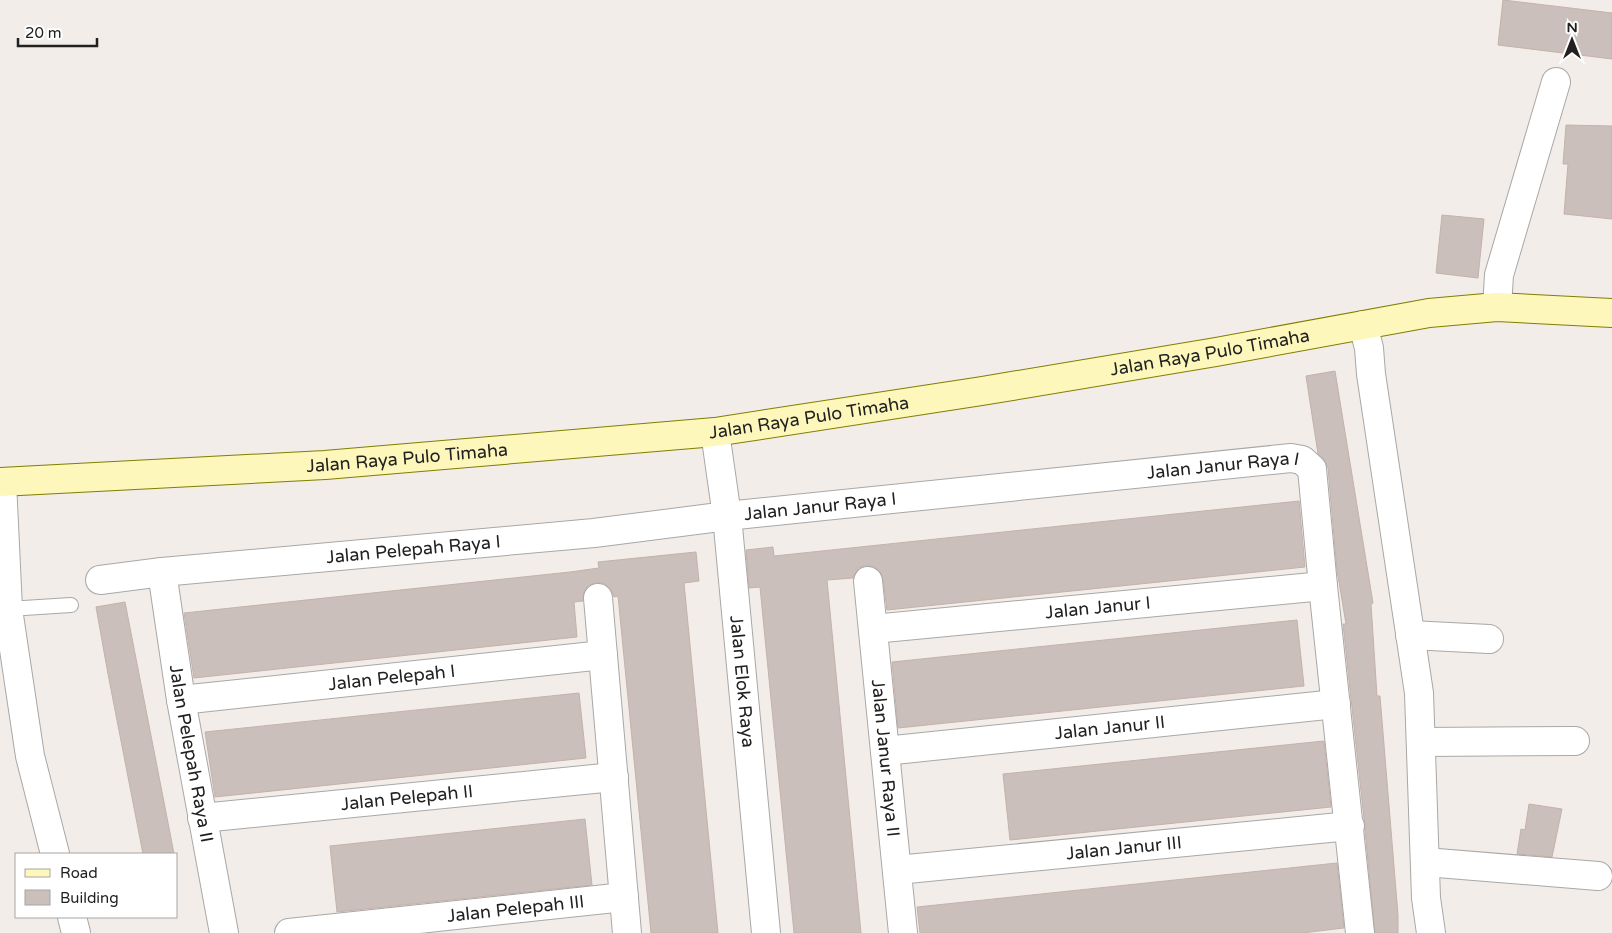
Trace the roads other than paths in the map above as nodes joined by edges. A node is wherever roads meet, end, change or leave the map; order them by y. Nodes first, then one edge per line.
1 (1556, 82) dead end
2 (1497, 307) junction
3 (1612, 313) edge
4 (1368, 349) junction
5 (717, 442) junction
6 (2, 490) edge
7 (727, 516) junction
8 (162, 572) junction
9 (100, 580) dead end
10 (868, 581) dead end
11 (1323, 586) junction
12 (598, 598) dead end
13 (72, 605) dead end
14 (8, 609) junction
15 (873, 629) junction
16 (1410, 635) junction
17 (1489, 639) dead end
18 (603, 655) junction
19 (181, 700) junction
20 (1336, 704) junction
21 (1575, 741) dead end
22 (1420, 742) junction
23 (885, 751) junction
24 (614, 777) junction
25 (202, 818) junction
26 (1350, 826) junction
27 (56, 853) edge
28 (1425, 862) junction
29 (897, 870) junction
30 (1598, 876) dead end
31 (624, 897) junction
32 (72, 918) edge
33 (76, 933) edge
34 (224, 933) edge
35 (289, 933) edge
36 (627, 933) edge
37 (766, 933) edge
38 (903, 933) edge
39 (1360, 933) edge
40 (1431, 933) edge

1 - 2 street
2 - 3 street, Jalan Raya Pulo Timaha
2 - 4 street, Jalan Raya Pulo Timaha
4 - 5 street, Jalan Raya Pulo Timaha
4 - 16 street
5 - 6 street, Jalan Raya Pulo Timaha
5 - 7 street, Jalan Elok Raya
6 - 14 street
7 - 8 street, Jalan Pelepah Raya I
7 - 11 street, Jalan Janur Raya I
7 - 37 street, Jalan Elok Raya
8 - 9 street, Jalan Pelepah Raya I
8 - 19 street, Jalan Pelepah Raya II
10 - 15 street, Jalan Janur Raya II
11 - 15 street, Jalan Janur I
11 - 20 street, Jalan Janur Raya I
12 - 18 street
13 - 14 lane
14 - 27 street
15 - 23 street, Jalan Janur Raya II
16 - 17 street
16 - 22 street
18 - 19 street, Jalan Pelepah I
18 - 24 street
19 - 25 street, Jalan Pelepah Raya II
20 - 23 street, Jalan Janur II
20 - 26 street, Jalan Janur Raya I
21 - 22 street
22 - 28 street
23 - 29 street, Jalan Janur Raya II
24 - 25 street, Jalan Pelepah II
24 - 31 street
25 - 34 street, Jalan Pelepah Raya II
26 - 29 street, Jalan Janur III
26 - 39 street, Jalan Janur Raya I
28 - 30 street
28 - 40 street
29 - 38 street, Jalan Janur Raya II
31 - 35 street, Jalan Pelepah III
31 - 36 street
32 - 33 street

